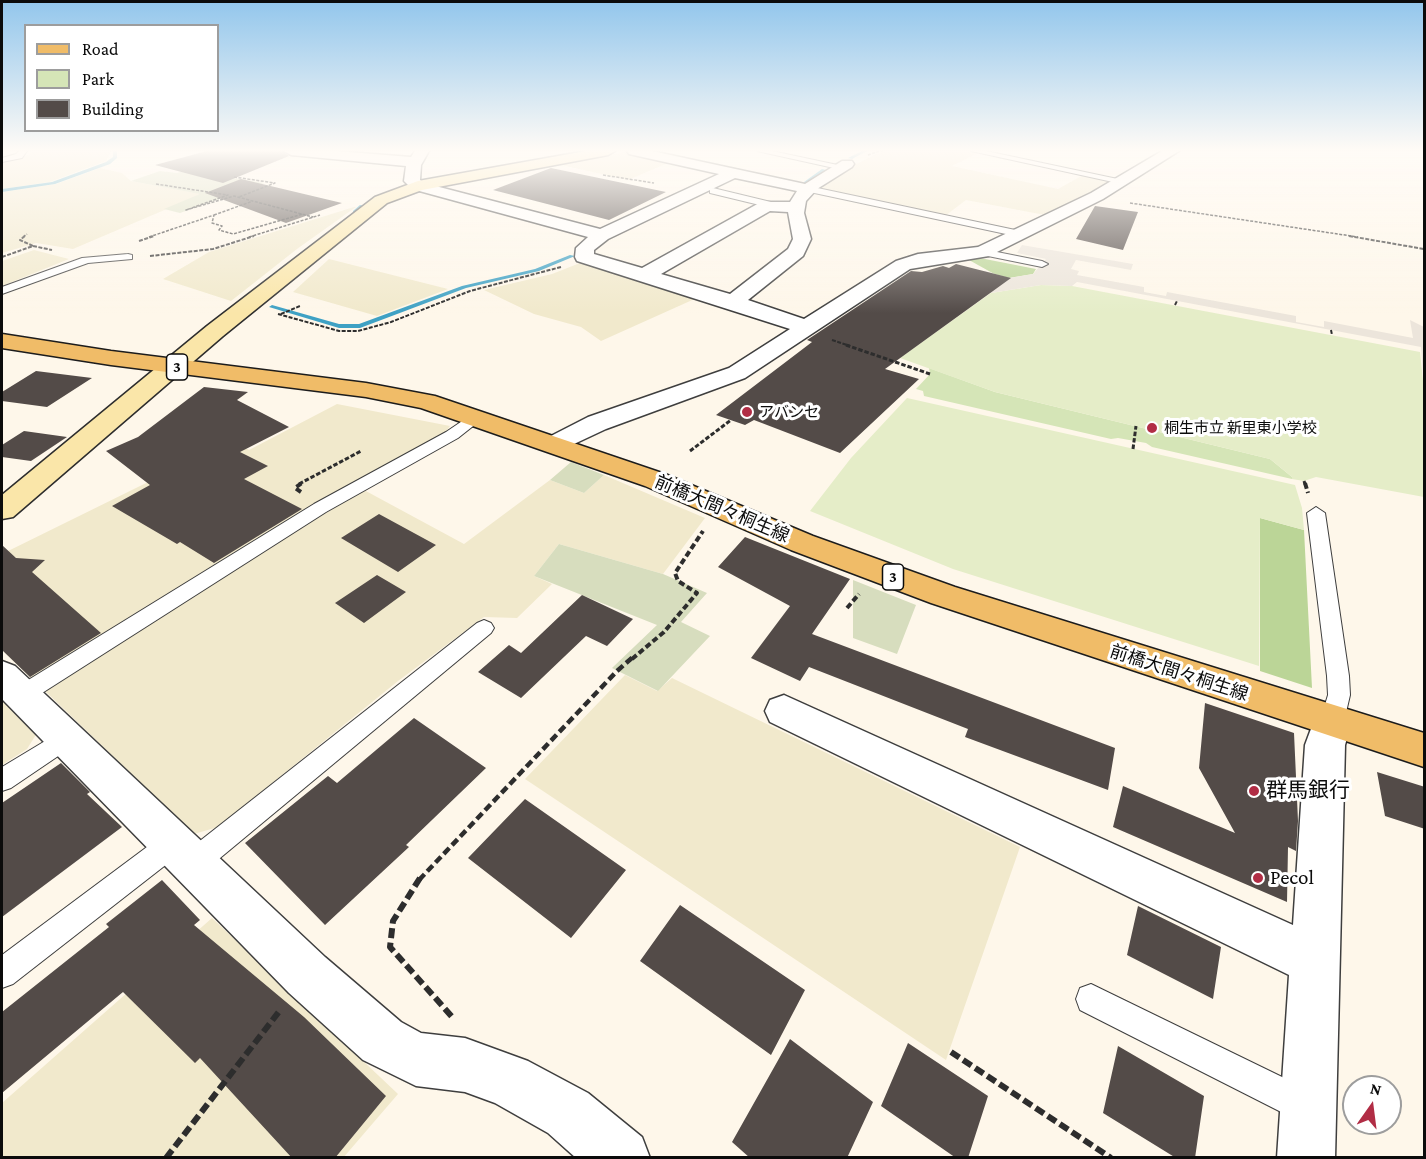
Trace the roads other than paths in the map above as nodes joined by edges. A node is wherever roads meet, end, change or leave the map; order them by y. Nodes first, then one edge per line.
1 (375, 205) edge
2 (490, 205) edge
3 (666, 205) edge
4 (772, 205) edge
5 (773, 205) edge
6 (884, 205) edge
7 (1079, 205) edge
8 (796, 207) joint
9 (1020, 234) junction
10 (602, 235) junction
11 (982, 252) junction
12 (128, 257) road end
13 (1042, 264) dead end
14 (643, 276) junction
15 (2, 291) edge
16 (733, 302) junction
17 (808, 328) junction
18 (2, 341) edge
19 (172, 366) junction
20 (477, 416) junction
21 (557, 444) junction
22 (2, 510) edge
23 (1316, 513) dead end
24 (484, 628) dead end
25 (11, 686) edge
26 (784, 711) dead end
27 (1332, 721) junction
28 (65, 739) junction
29 (1425, 750) edge
30 (2, 780) edge
31 (182, 854) junction
32 (1315, 961) junction
33 (2, 973) edge
34 (1091, 999) dead end
35 (1307, 1132) edge
36 (621, 1158) edge

1 - 19 street
2 - 10 street
3 - 10 street
4 - 14 street
5 - 8 street
6 - 9 lane
7 - 9 street
8 - 16 street
9 - 11 street
10 - 14 street
11 - 13 lane
11 - 17 street
12 - 15 lane
14 - 16 street
16 - 17 street
17 - 21 street
18 - 19 main road, 前橋大間々桐生線 / 3
19 - 20 main road, 前橋大間々桐生線 / 3
19 - 22 street
20 - 21 main road, 前橋大間々桐生線 / 3
20 - 25 lane
21 - 27 main road, 前橋大間々桐生線 / 3
23 - 27 lane
24 - 31 lane
25 - 28 street
26 - 32 street
27 - 29 main road, 前橋大間々桐生線 / 3
27 - 32 street
28 - 30 lane
28 - 31 street
31 - 33 lane
31 - 36 street
32 - 35 street
34 - 35 lane

